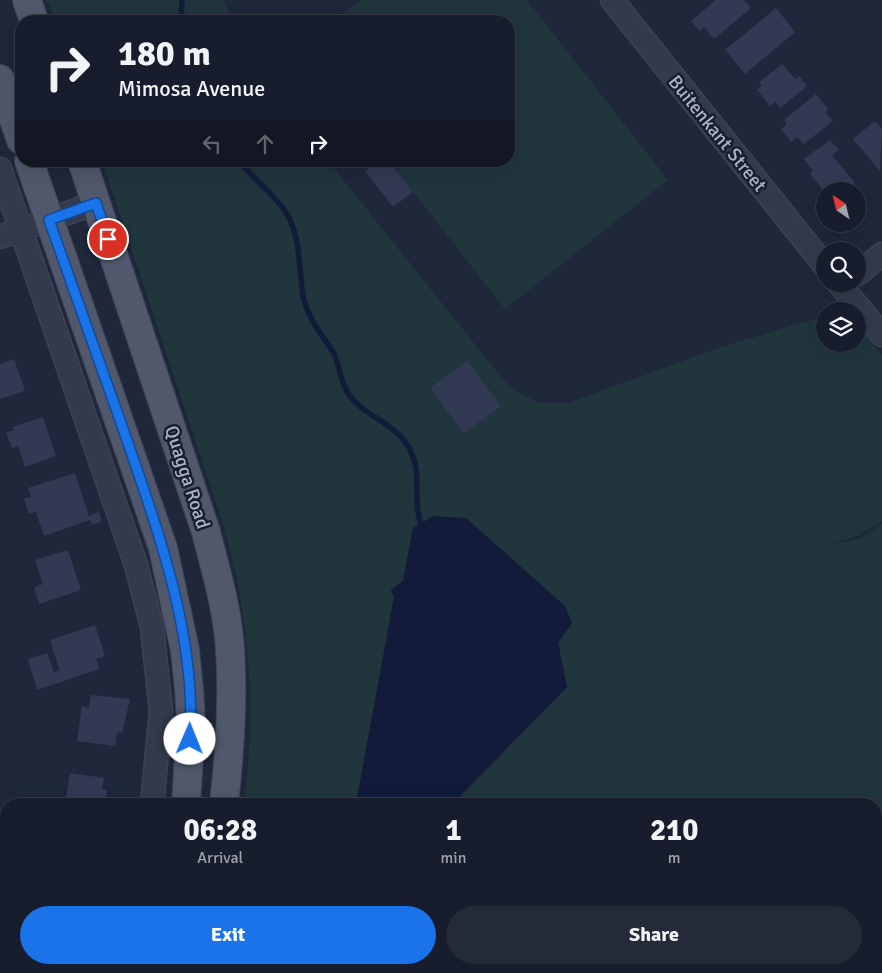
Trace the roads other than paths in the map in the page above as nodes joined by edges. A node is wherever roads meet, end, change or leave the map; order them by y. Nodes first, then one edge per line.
1 (27, 0) edge
2 (612, 0) edge
3 (32, 15) edge
4 (0, 79) edge
5 (15, 123) edge
6 (31, 167) edge
7 (84, 167) edge
8 (0, 168) edge
9 (96, 203) junction
10 (49, 220) junction
11 (22, 229) junction
12 (0, 237) edge
13 (882, 254) edge
14 (816, 255) edge
15 (866, 266) edge
16 (853, 292) edge
17 (882, 335) edge
18 (153, 798) edge
19 (186, 798) edge
20 (225, 798) edge

1 - 3 main road
2 - 14 street, Buitenkant Street
4 - 5 main road
6 - 10 main road
7 - 9 main road, Quagga Road
8 - 11 street
9 - 10 street
9 - 20 main road, Quagga Road
10 - 11 street
10 - 19 main road
11 - 12 street
11 - 18 street
13 - 15 street
16 - 17 street

